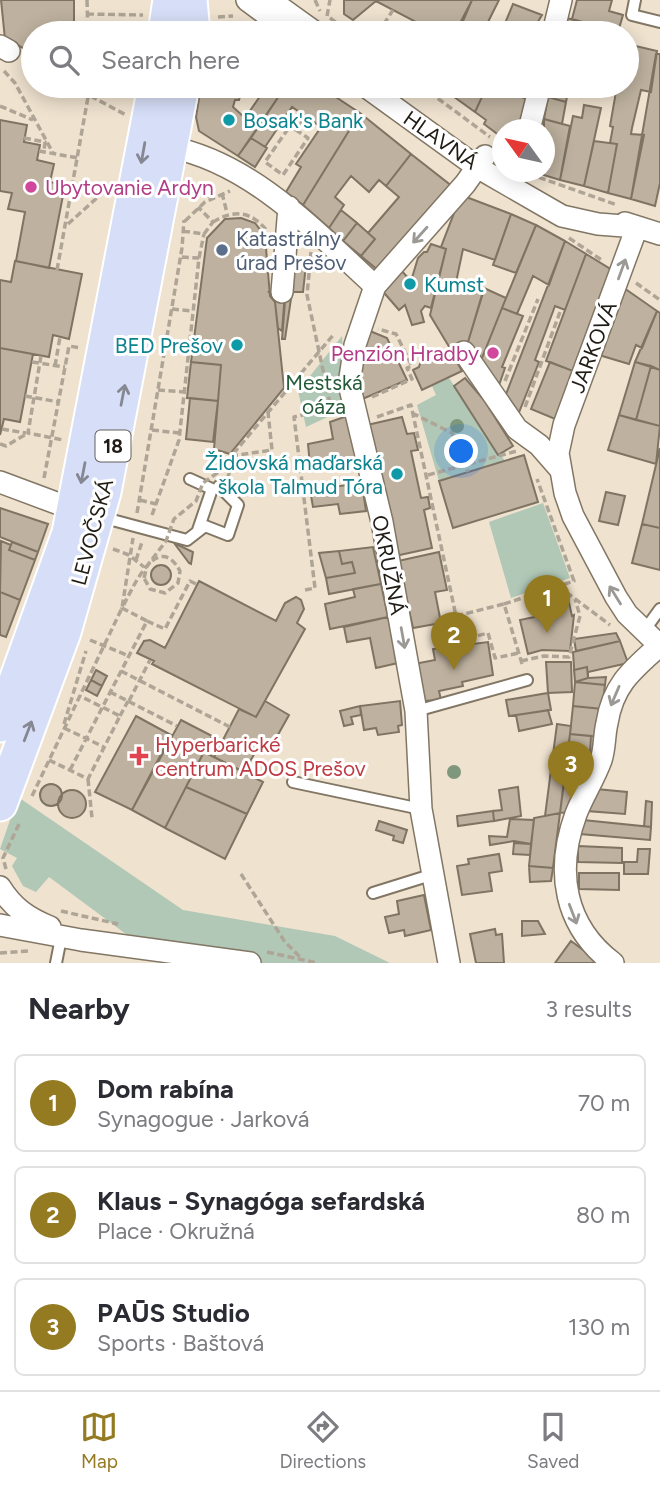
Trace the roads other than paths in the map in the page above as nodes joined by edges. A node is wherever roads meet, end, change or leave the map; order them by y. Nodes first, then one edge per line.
1 (270, 0) edge
2 (561, 0) edge
3 (635, 0) edge
4 (245, 10) edge
5 (267, 21) edge
6 (315, 21) edge
7 (556, 21) edge
8 (660, 22) edge
9 (153, 98) edge
10 (182, 98) edge
11 (386, 98) edge
12 (405, 98) edge
13 (537, 98) edge
14 (532, 119) edge
15 (180, 149) junction
16 (492, 157) edge
17 (492, 159) edge
18 (492, 175) edge
19 (523, 182) edge
20 (530, 182) edge
21 (289, 207) junction
22 (637, 227) junction
23 (660, 234) edge
24 (375, 286) junction
25 (282, 292) dead end
26 (464, 352) dead end
27 (552, 473) junction
28 (190, 479) dead end
29 (0, 482) edge
30 (223, 483) road end
31 (86, 513) junction
32 (198, 530) junction
33 (660, 609) edge
34 (655, 641) edge
35 (527, 680) road end
36 (416, 712) junction
37 (0, 725) edge
38 (293, 782) dead end
39 (11, 805) edge
40 (421, 809) junction
41 (434, 874) junction
42 (4, 882) edge
43 (373, 893) dead end
44 (0, 925) edge
45 (71, 939) junction
46 (0, 940) edge
47 (56, 963) edge
48 (250, 963) edge
49 (449, 963) edge
50 (614, 963) edge

1 - 6 street
2 - 7 street
3 - 8 lane
4 - 5 street
9 -> 31 main road, LEVOČSKÁ / 18
10 - 15 main road, LEVOČSKÁ / 18
11 - 17 street, HLAVNÁ
12 - 16 street, HLAVNÁ
13 - 14 street
15 - 21 street
31 -> 15 main road, LEVOČSKÁ / 18
18 -> 24 street, OKRUŽNÁ
19 - 22 street, HLAVNÁ
20 - 22 street, HLAVNÁ
21 - 24 street
21 - 25 street
22 - 23 street, HLAVNÁ
27 -> 22 street, JARKOVÁ
24 -> 36 street, OKRUŽNÁ
26 - 27 street, JARKOVÁ
34 -> 27 street, JARKOVÁ
28 - 32 lane
29 - 31 street
30 - 32 lane
31 - 32 lane
31 - 37 main road, LEVOČSKÁ / 18
39 -> 31 main road, LEVOČSKÁ / 18
33 - 34 lane
34 -> 50 street
35 - 36 lane
36 - 40 street, OKRUŽNÁ
38 - 40 lane
40 - 41 street, OKRUŽNÁ
41 - 43 lane
41 - 49 street, OKRUŽNÁ
42 - 45 street
44 - 45 street
45 - 46 street
45 - 47 lane
45 - 48 street

